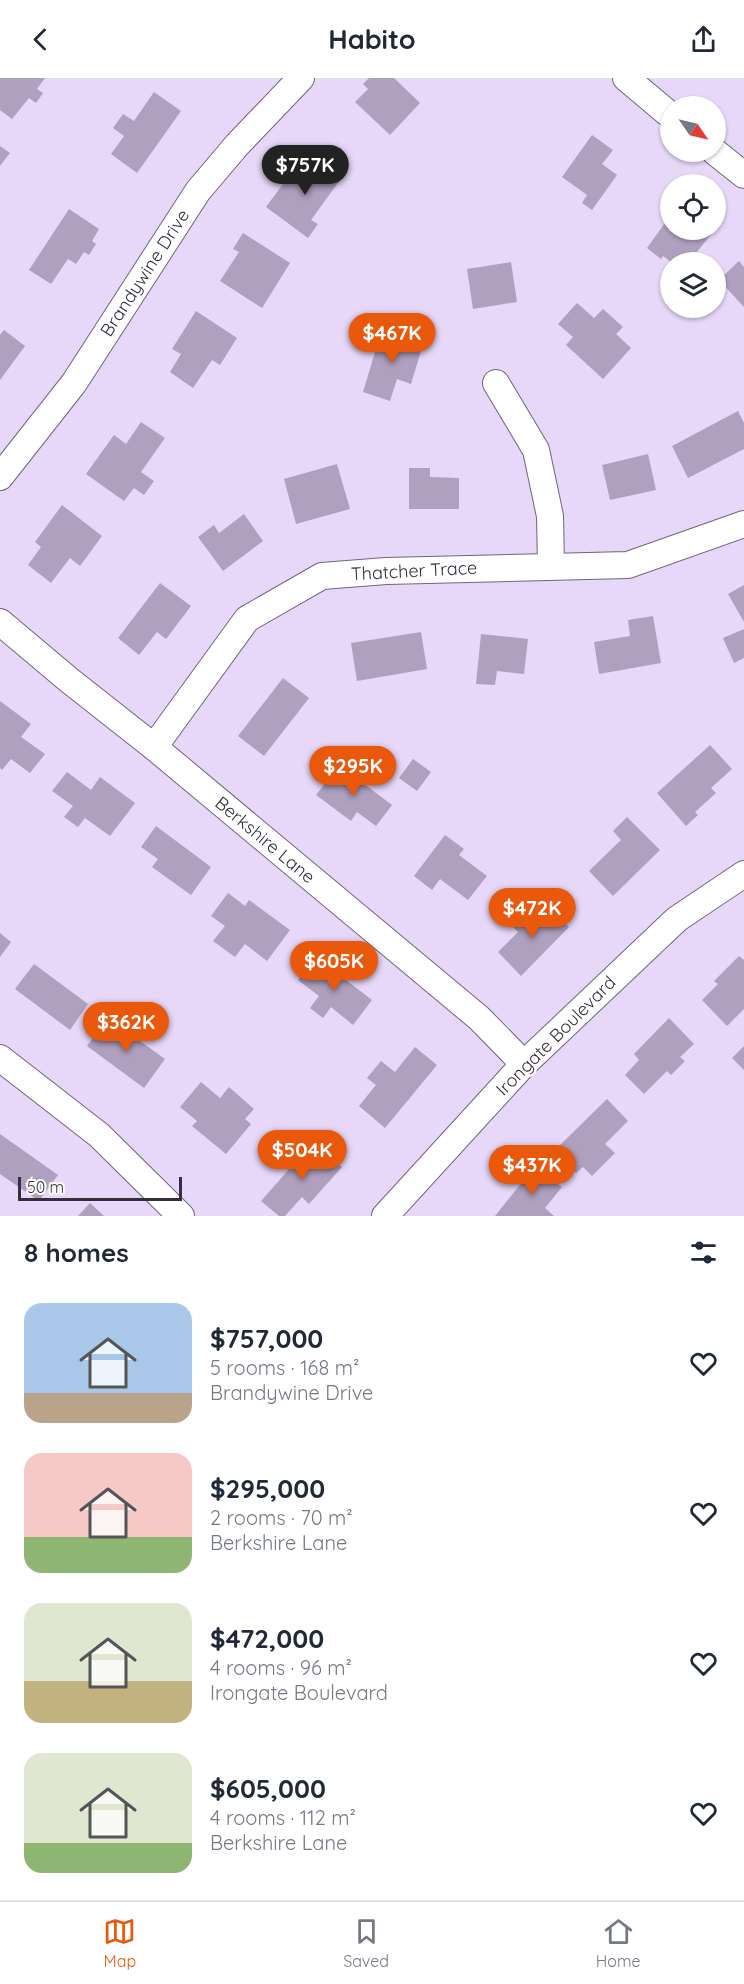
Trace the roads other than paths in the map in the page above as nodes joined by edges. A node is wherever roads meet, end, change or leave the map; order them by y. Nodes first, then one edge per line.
1 (301, 78) edge
2 (626, 78) edge
3 (660, 107) edge
4 (726, 161) edge
5 (744, 175) edge
6 (496, 383) dead end
7 (0, 477) edge
8 (744, 524) edge
9 (551, 566) junction
10 (0, 622) edge
11 (154, 747) junction
12 (744, 874) edge
13 (0, 1058) edge
14 (524, 1064) junction
15 (181, 1216) edge
16 (385, 1216) edge

1 - 7 street, Brandywine Drive
2 - 3 street
4 - 5 street
6 - 9 street
8 - 9 street, Thatcher Trace
9 - 11 street, Thatcher Trace
10 - 11 street, Berkshire Lane
11 - 14 street, Berkshire Lane
12 - 14 street, Irongate Boulevard
13 - 15 street
14 - 16 street, Irongate Boulevard

